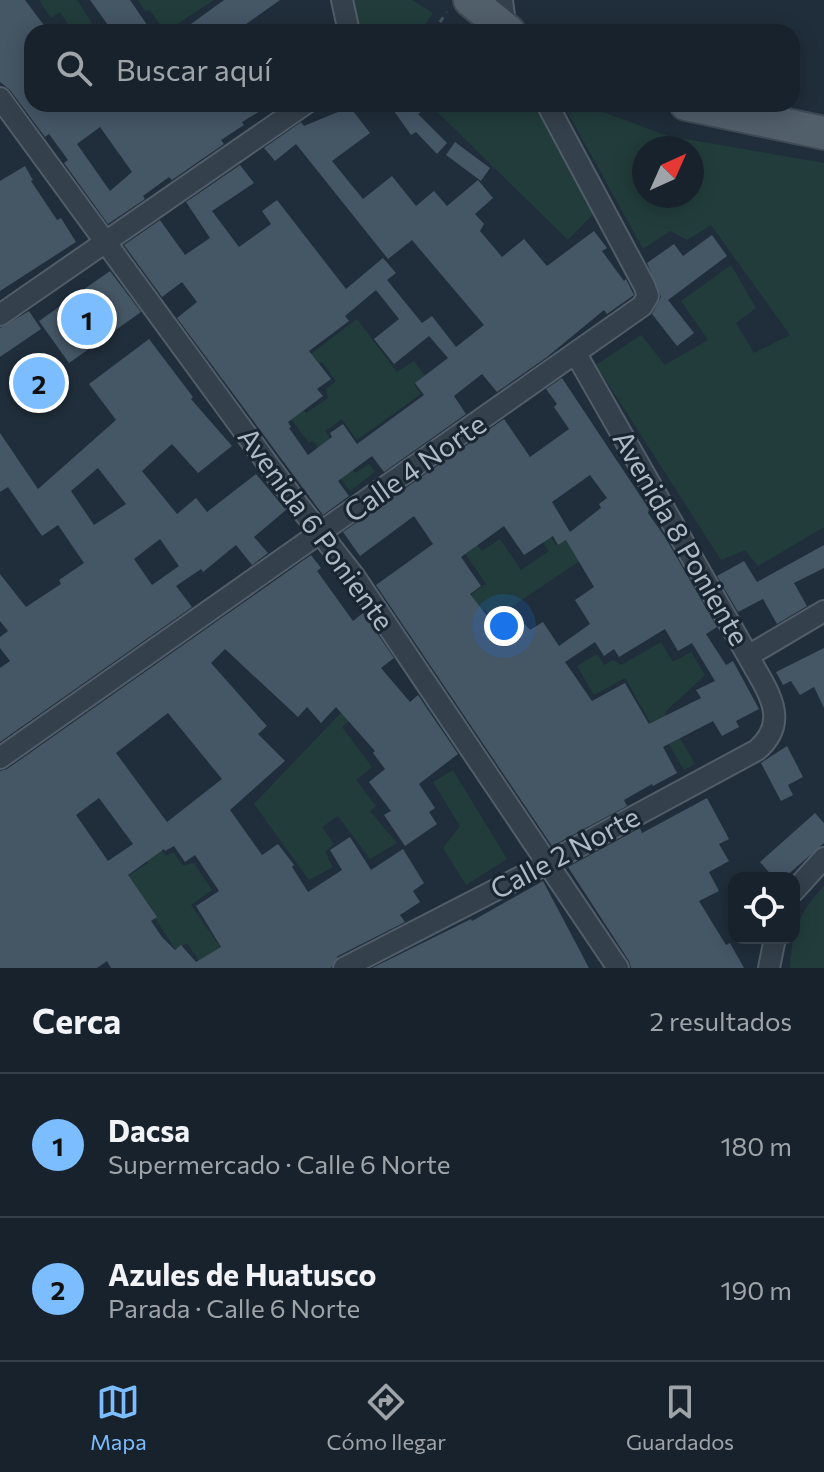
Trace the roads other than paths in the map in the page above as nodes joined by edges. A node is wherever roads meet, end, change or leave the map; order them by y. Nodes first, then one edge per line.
1 (342, 0) edge
2 (459, 5) edge
3 (506, 23) edge
4 (347, 24) edge
5 (0, 98) edge
6 (293, 112) edge
7 (551, 112) edge
8 (724, 112) edge
9 (824, 133) edge
10 (105, 241) junction
11 (0, 315) edge
12 (576, 354) junction
13 (322, 534) junction
14 (824, 611) edge
15 (748, 656) junction
16 (775, 725) joint
17 (0, 758) edge
18 (824, 858) edge
19 (548, 863) junction
20 (800, 884) edge
21 (774, 944) edge
22 (344, 968) edge
23 (618, 968) edge
24 (769, 968) edge

1 - 4 street
2 - 3 main road
5 - 10 street, Avenida 6 Poniente
6 - 10 street
7 - 12 street, Calle 4 Norte
8 - 9 main road
10 - 11 street
10 - 13 street, Avenida 6 Poniente
12 - 13 street, Calle 4 Norte
12 - 15 street, Avenida 8 Poniente
13 - 17 street, Calle 4 Norte
13 - 19 street, Avenida 6 Poniente
14 - 15 street
15 - 16 street, Avenida 8 Poniente
16 - 19 street, Calle 2 Norte
18 - 20 street
19 - 22 street, Calle 2 Norte
19 - 23 street, Avenida 6 Poniente
21 - 24 street

